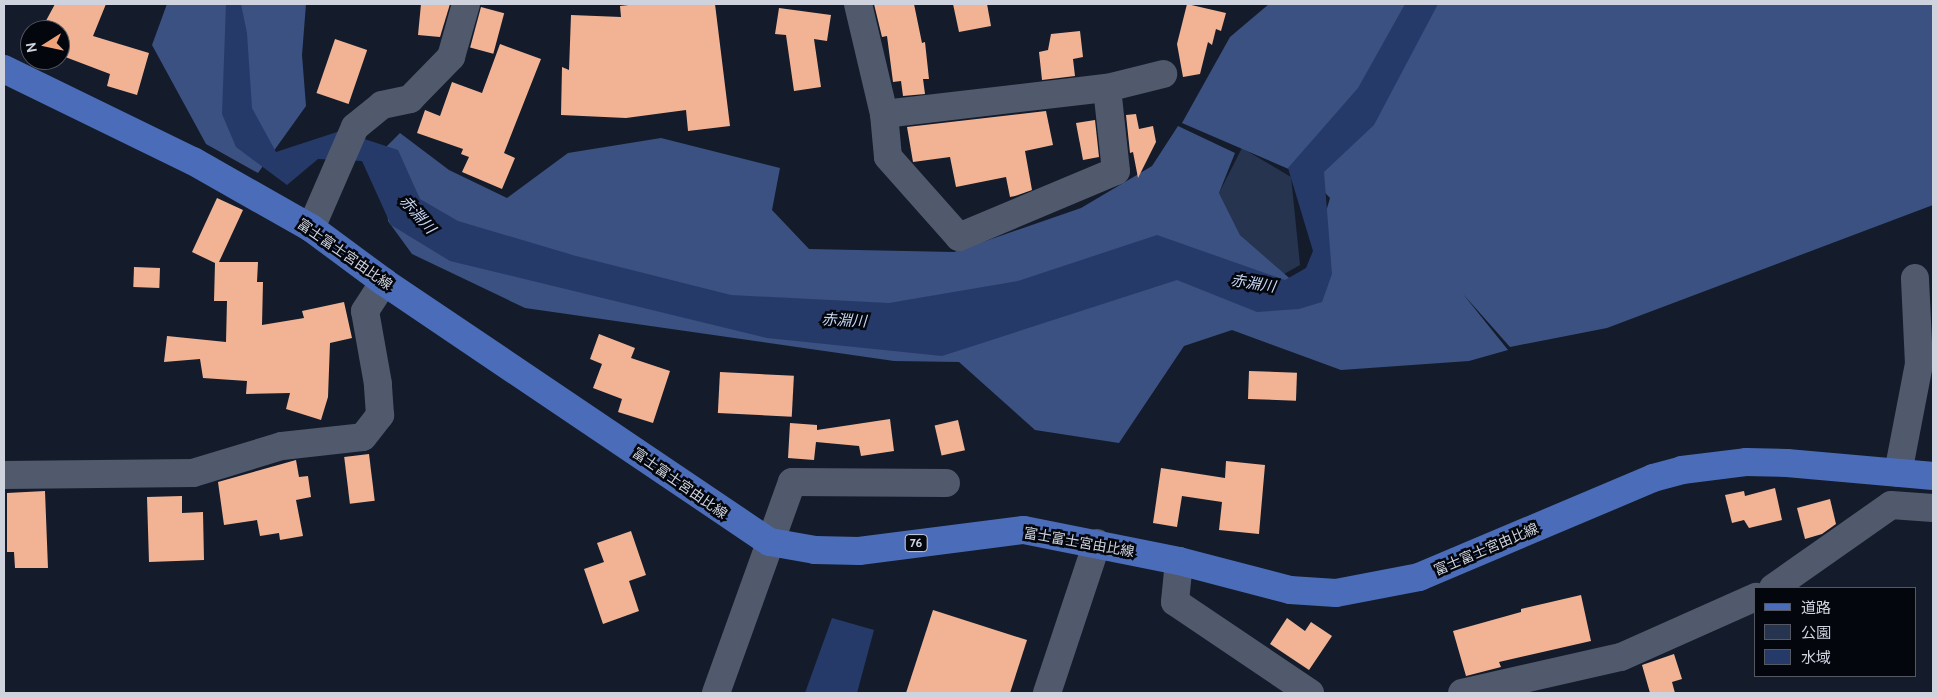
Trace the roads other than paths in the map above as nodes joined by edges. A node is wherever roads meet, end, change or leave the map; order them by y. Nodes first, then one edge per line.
1 (466, 4) edge
2 (858, 4) edge
3 (4, 69) edge
4 (1162, 74) dead end
5 (1107, 88) junction
6 (884, 114) junction
7 (311, 228) junction
8 (1915, 278) dead end
9 (384, 282) junction
10 (1898, 473) junction
11 (4, 475) edge
12 (1933, 476) edge
13 (946, 482) dead end
14 (1933, 508) edge
15 (770, 542) junction
16 (1097, 543) junction
17 (1179, 561) junction
18 (1774, 587) edge
19 (1754, 598) edge
20 (716, 693) edge
21 (1047, 693) edge
22 (1310, 693) edge
23 (1462, 693) edge

1 - 7 street
2 - 6 street
3 - 7 main road, 富士富士宮由比線 / 76
4 - 5 street
5 - 6 street
5 - 6 street
7 - 9 main road, 富士富士宮由比線 / 76
8 - 10 street
9 - 11 street
9 - 15 main road, 富士富士宮由比線 / 76
10 - 12 main road, 富士富士宮由比線 / 76
10 - 17 main road, 富士富士宮由比線 / 76
13 - 15 street
14 - 18 street
15 - 16 main road, 富士富士宮由比線 / 76
15 - 20 street
16 - 17 main road, 富士富士宮由比線 / 76
16 - 21 street
17 - 22 street
19 - 23 street

